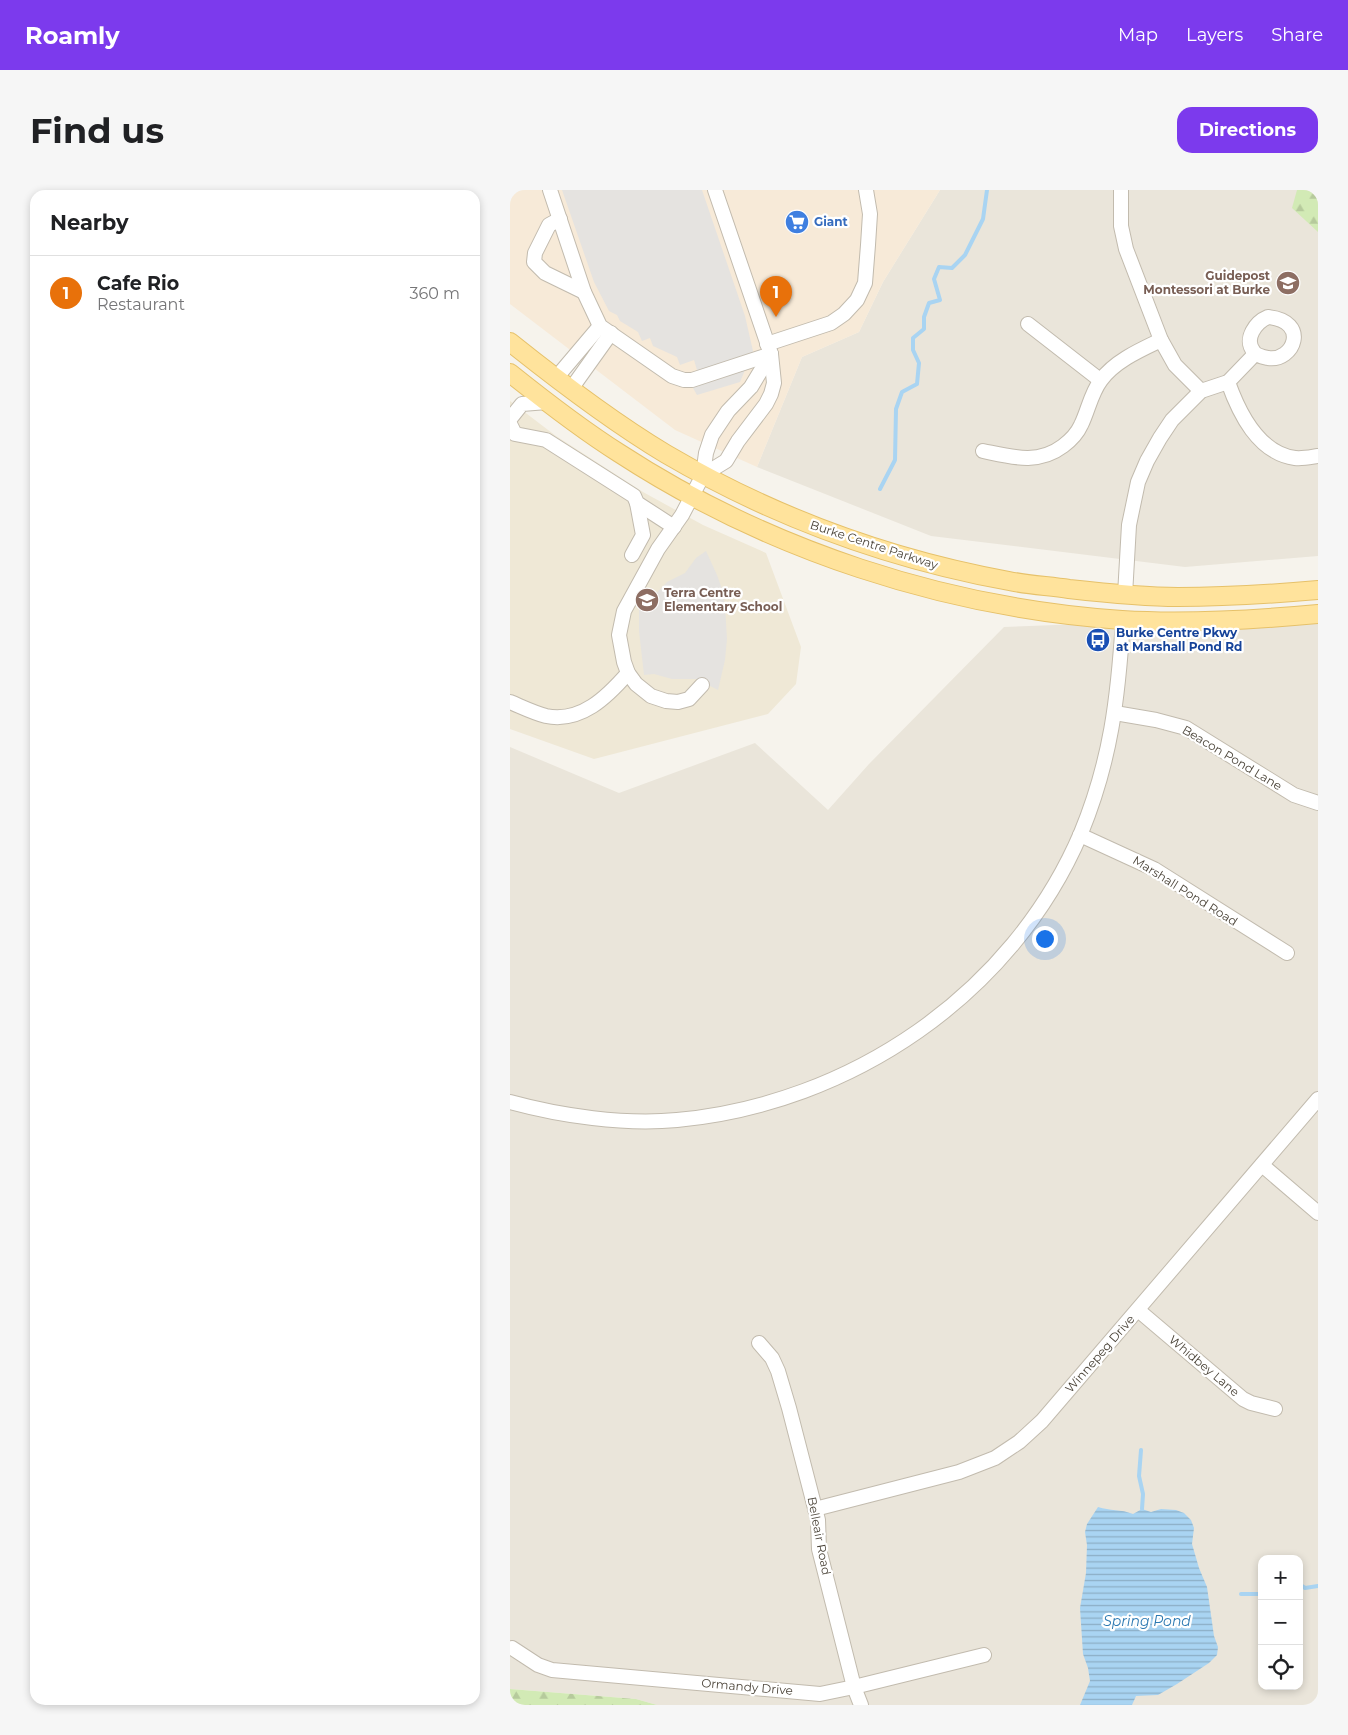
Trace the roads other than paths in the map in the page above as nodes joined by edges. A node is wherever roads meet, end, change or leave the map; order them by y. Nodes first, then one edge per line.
1 (550, 190) edge
2 (715, 190) edge
3 (866, 190) edge
4 (1121, 190) edge
5 (560, 219) junction
6 (584, 292) junction
7 (1028, 324) dead end
8 (605, 329) junction
9 (1161, 340) junction
10 (510, 342) edge
11 (769, 349) junction
12 (1255, 354) dead end
13 (510, 373) edge
14 (556, 378) junction
15 (1100, 380) junction
16 (1228, 382) junction
17 (571, 389) junction
18 (1201, 391) junction
19 (547, 402) junction
20 (510, 419) edge
21 (510, 424) edge
22 (983, 451) dead end
23 (1318, 456) edge
24 (703, 475) junction
25 (691, 496) junction
26 (637, 503) junction
27 (674, 527) junction
28 (632, 555) dead end
29 (1318, 590) edge
30 (1125, 594) junction
31 (1318, 614) edge
32 (1123, 620) junction
33 (628, 674) junction
34 (702, 685) dead end
35 (510, 702) edge
36 (1115, 713) junction
37 (1318, 803) edge
38 (1080, 835) junction
39 (1287, 953) dead end
40 (1318, 1100) edge
41 (510, 1102) edge
42 (1262, 1165) junction
43 (1318, 1213) edge
44 (1138, 1310) junction
45 (759, 1343) dead end
46 (1275, 1409) dead end
47 (815, 1509) junction
48 (512, 1648) dead end
49 (984, 1655) dead end
50 (854, 1687) junction
51 (861, 1705) edge

1 - 5 street
2 - 11 street
3 - 11 street
4 - 9 street
5 - 6 street
5 - 6 street
6 - 8 street
7 - 15 street
8 - 11 street
8 - 14 street
8 - 17 street
9 - 15 street
9 - 18 street
10 - 14 main road, Burke Centre Parkway
11 - 24 street
11 - 24 street
12 - 16 street
13 - 19 main road, Burke Centre Parkway
14 - 17 main road, Burke Centre Parkway
15 - 22 street
16 - 18 street
16 - 23 street
17 - 24 main road, Burke Centre Parkway
18 - 30 street
19 - 20 street
19 - 25 main road, Burke Centre Parkway
21 - 26 street
24 - 25 street
24 - 30 main road, Burke Centre Parkway
25 - 27 street
25 - 32 main road, Burke Centre Parkway
26 - 27 street
26 - 28 street
27 - 33 street
29 - 30 main road, Burke Centre Parkway
30 - 32 main road
31 - 32 main road, Burke Centre Parkway
32 - 36 street
33 - 34 street
33 - 35 street
36 - 37 street, Beacon Pond Lane
36 - 38 street
38 - 39 street, Marshall Pond Road
38 - 41 street
40 - 42 street, Winnepeg Drive
42 - 43 street
42 - 44 street, Winnepeg Drive
44 - 46 street, Whidbey Lane
44 - 47 street, Winnepeg Drive
45 - 47 street, Belleair Road
47 - 50 street, Belleair Road
48 - 50 street, Ormandy Drive
49 - 50 street, Ormandy Drive
50 - 51 street, Belleair Road

